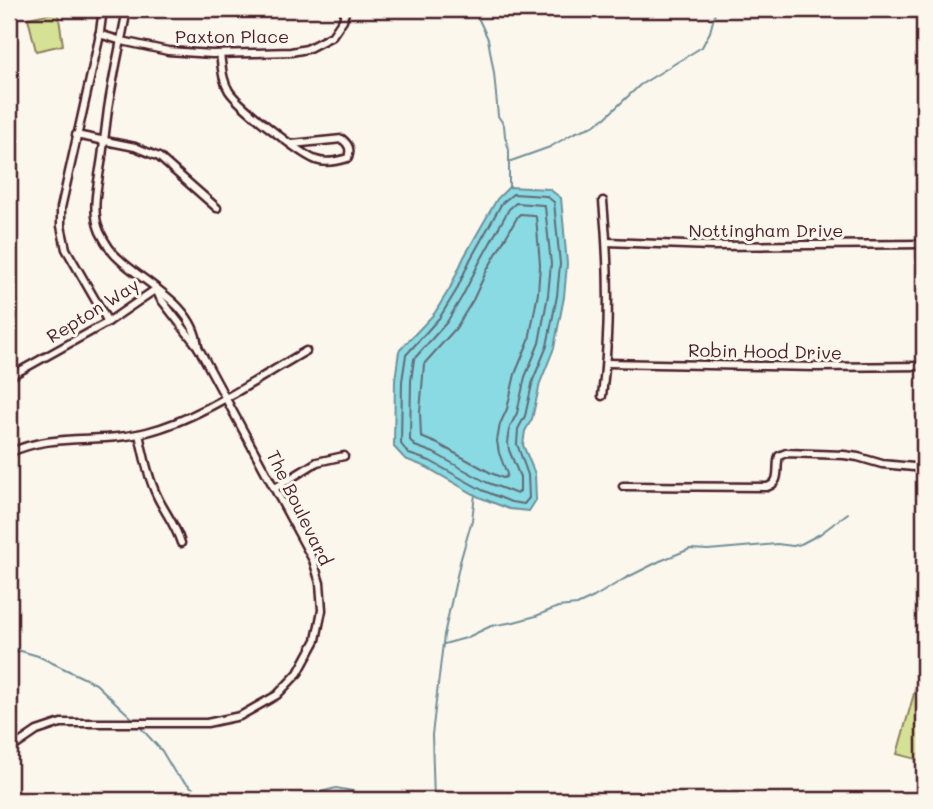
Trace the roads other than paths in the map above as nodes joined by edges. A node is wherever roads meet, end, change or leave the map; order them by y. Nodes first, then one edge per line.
1 (103, 9) edge
2 (127, 9) edge
3 (346, 9) edge
4 (100, 34) junction
5 (122, 41) junction
6 (220, 54) junction
7 (76, 135) junction
8 (104, 141) junction
9 (292, 144) junction
10 (603, 201) dead end
11 (217, 208) dead end
12 (607, 242) junction
13 (924, 244) edge
14 (156, 289) junction
15 (108, 322) junction
16 (306, 351) dead end
17 (606, 363) junction
18 (924, 366) edge
19 (9, 377) edge
20 (601, 396) dead end
21 (225, 398) junction
22 (139, 434) junction
23 (9, 453) edge
24 (344, 456) dead end
25 (924, 468) edge
26 (623, 486) dead end
27 (275, 488) junction
28 (181, 543) dead end
29 (9, 750) edge

1 - 4 street
2 - 5 street, The Boulevard
3 - 6 street, Paxton Place
4 - 5 street, Paxton Place
4 - 7 street
5 - 6 street, Paxton Place
5 - 8 street, The Boulevard
6 - 9 street
7 - 8 street
7 - 15 street
8 - 11 street
8 - 14 street, The Boulevard
9 - 9 street
10 - 12 street
12 - 13 street, Nottingham Drive
12 - 17 street
14 - 15 street, Repton Way
14 - 21 street, The Boulevard
15 - 19 street, Repton Way
16 - 21 street
17 - 18 street, Robin Hood Drive
17 - 20 street
21 - 22 street
21 - 27 street, The Boulevard
22 - 23 street
22 - 28 street
24 - 27 street
25 - 26 street
27 - 29 street, The Boulevard

